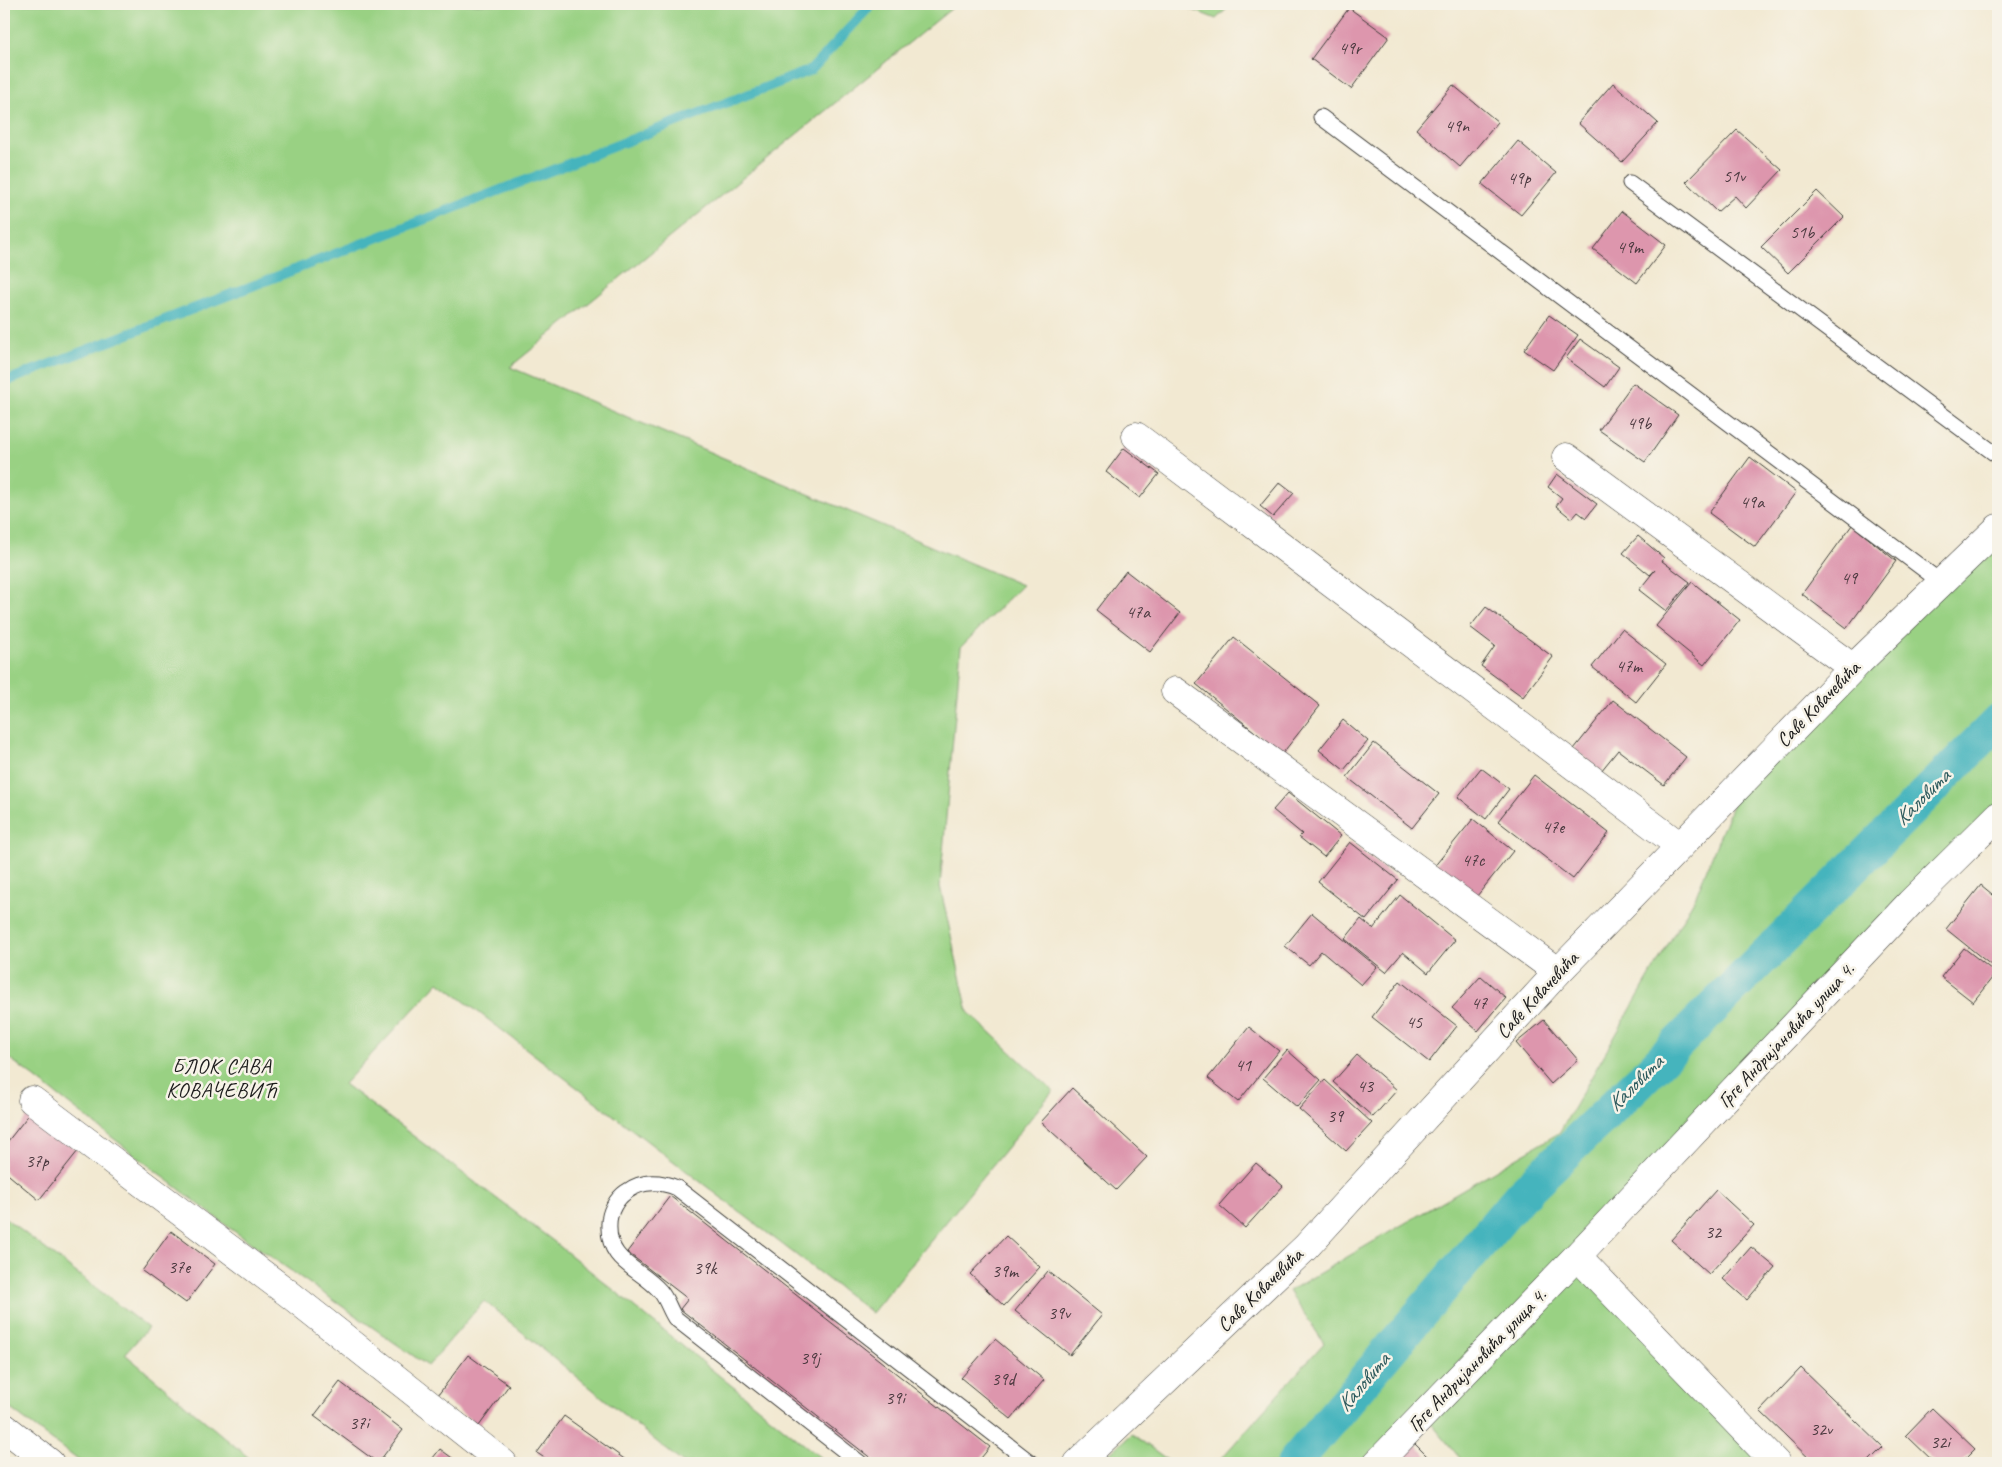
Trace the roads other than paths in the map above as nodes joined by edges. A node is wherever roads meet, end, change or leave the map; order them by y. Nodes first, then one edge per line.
1 (1321, 116) dead end
2 (1630, 183) dead end
3 (1136, 436) dead end
4 (1998, 456) edge
5 (1566, 458) dead end
6 (1998, 528) edge
7 (1942, 583) junction
8 (1853, 668) junction
9 (1176, 691) dead end
10 (1998, 816) edge
11 (1680, 846) junction
12 (1558, 972) junction
13 (32, 1100) dead end
14 (1577, 1256) junction
15 (4, 1427) edge
16 (50, 1463) edge
17 (503, 1463) edge
18 (860, 1463) edge
19 (1032, 1463) edge
20 (1078, 1463) edge
21 (1377, 1463) edge
22 (1776, 1463) edge

1 - 7 lane
2 - 4 lane
3 - 11 street
5 - 8 street
6 - 7 street, Саве Ковачевића
7 - 8 street, Саве Ковачевића
8 - 11 street, Саве Ковачевића
9 - 12 street
10 - 14 street, Грге Андријановића улица 4.
11 - 12 street, Саве Ковачевића
12 - 20 street, Саве Ковачевића
13 - 17 street
14 - 21 street, Грге Андријановића улица 4.
14 - 22 street
15 - 16 street
18 - 19 lane

